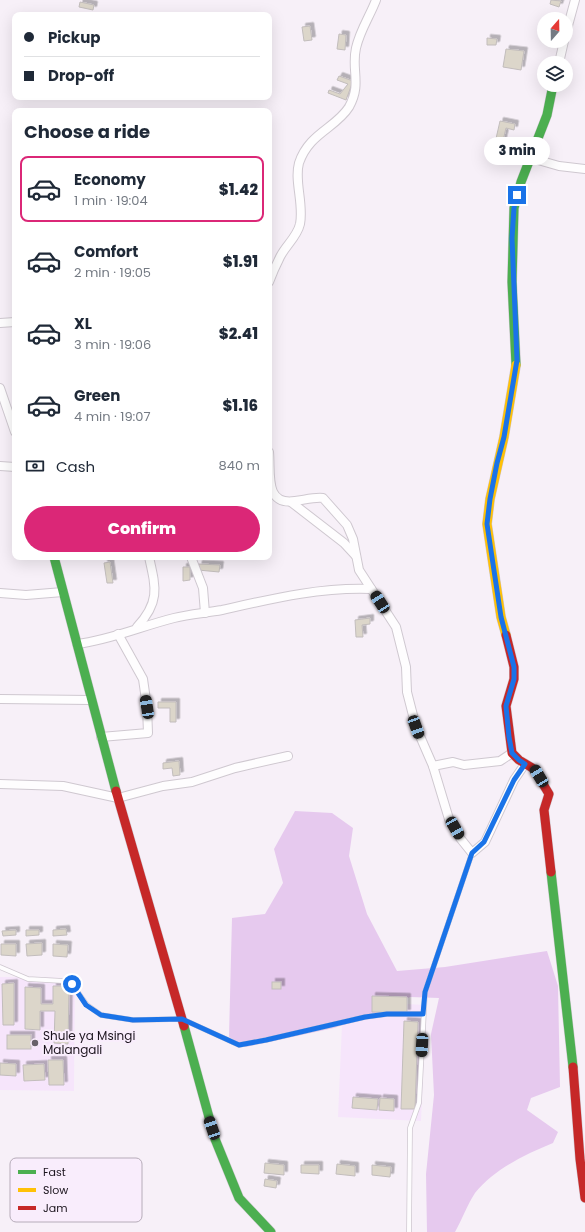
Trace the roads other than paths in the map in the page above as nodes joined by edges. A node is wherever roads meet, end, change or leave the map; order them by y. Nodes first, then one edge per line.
1 (376, 0) edge
2 (575, 0) edge
3 (572, 12) edge
4 (552, 92) edge
5 (531, 158) junction
6 (585, 168) edge
7 (272, 275) edge
8 (12, 322) edge
9 (0, 323) edge
10 (0, 388) edge
11 (11, 407) edge
12 (0, 466) edge
13 (12, 467) edge
14 (272, 495) edge
15 (291, 502) junction
16 (357, 557) junction
17 (55, 560) edge
18 (150, 560) edge
19 (192, 560) edge
20 (371, 589) junction
21 (63, 592) junction
22 (0, 593) edge
23 (205, 613) junction
24 (137, 628) junction
25 (118, 634) junction
26 (77, 644) junction
27 (0, 699) edge
28 (91, 700) junction
29 (101, 737) junction
30 (512, 753) junction
31 (288, 756) dead end
32 (525, 764) junction
33 (433, 766) junction
34 (0, 784) edge
35 (118, 798) junction
36 (472, 853) junction
37 (0, 967) edge
38 (423, 1014) junction
39 (182, 1019) junction
40 (585, 1198) edge
41 (271, 1232) edge
42 (409, 1232) edge

1 - 7 street
2 - 3 street
4 - 5 street
5 - 6 street
5 - 30 street
8 - 9 street
10 - 11 street
12 - 13 street
14 - 15 street
15 - 16 street
15 - 16 street
16 - 20 street
17 - 21 street
18 - 24 street
19 - 23 street
20 - 23 street
20 - 33 street
21 - 22 street
21 - 26 street
23 - 24 street
24 - 25 street
25 - 26 street
25 - 29 street
26 - 28 street
27 - 28 street
28 - 29 street
29 - 35 street
30 - 32 street
30 - 33 street
31 - 35 street
32 - 36 street
32 - 40 street
33 - 36 street
34 - 35 street
35 - 39 street
36 - 38 lane
37 - 39 lane
38 - 39 lane
38 - 42 lane
39 - 41 street

